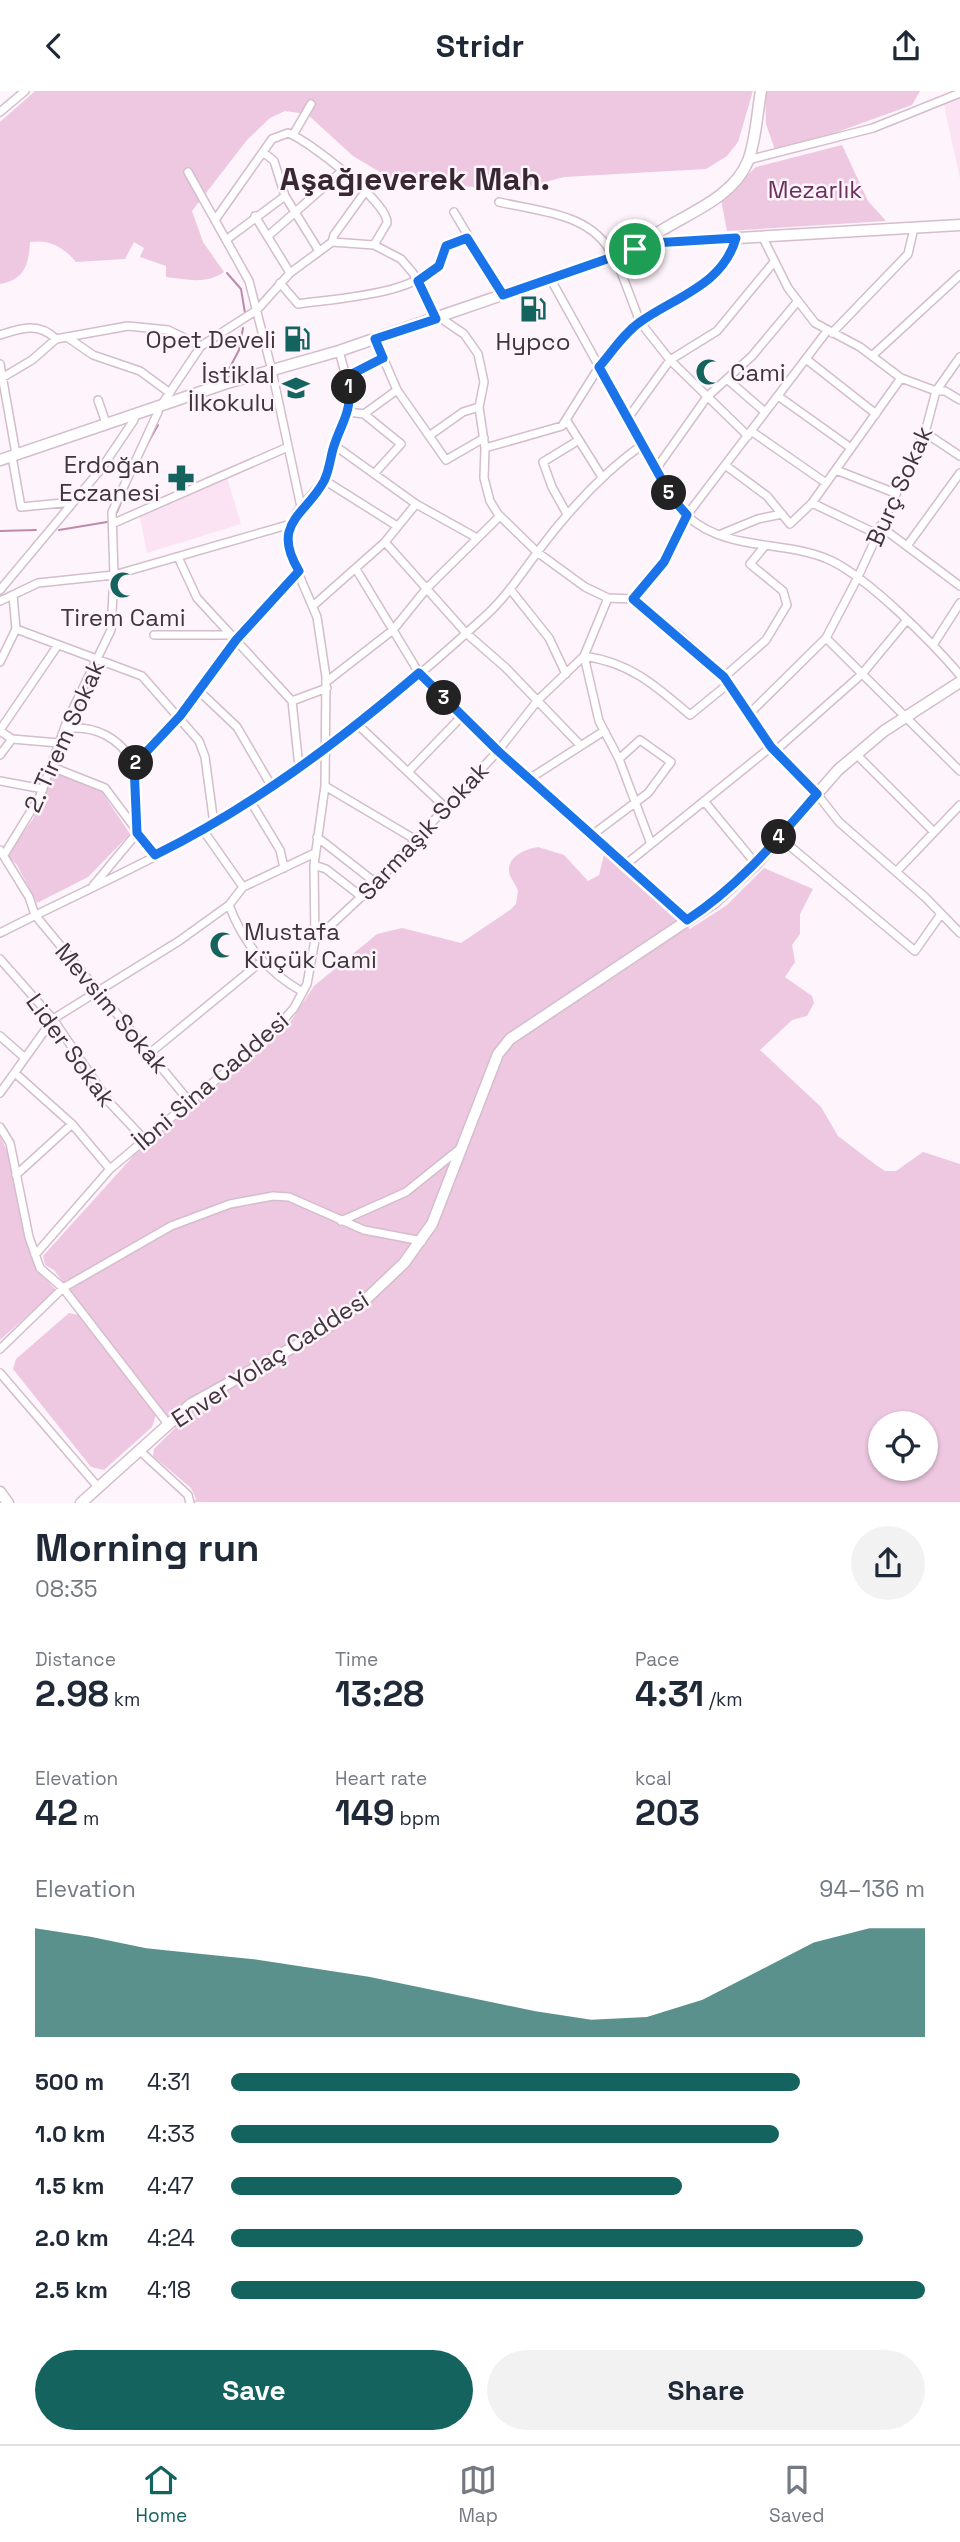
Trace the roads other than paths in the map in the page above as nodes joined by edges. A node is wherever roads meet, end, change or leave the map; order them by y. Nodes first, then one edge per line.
1 (24, 91) edge
2 (761, 91) edge
3 (960, 93) edge
4 (311, 104) dead end
5 (0, 112) edge
6 (293, 135) junction
7 (263, 152) junction
8 (748, 160) junction
9 (342, 171) junction
10 (188, 172) dead end
11 (365, 192) junction
12 (285, 196) junction
13 (499, 202) dead end
14 (454, 212) dead end
15 (296, 214) junction
16 (254, 216) junction
17 (215, 220) junction
18 (960, 225) edge
19 (914, 228) junction
20 (268, 236) junction
21 (762, 236) junction
22 (467, 238) junction
23 (736, 238) junction
24 (226, 240) junction
25 (332, 242) junction
26 (374, 245) junction
27 (635, 249) junction
28 (319, 251) junction
29 (614, 256) junction
30 (774, 262) junction
31 (290, 273) junction
32 (960, 275) edge
33 (550, 278) junction
34 (418, 281) junction
35 (280, 283) junction
36 (503, 295) junction
37 (797, 302) junction
38 (257, 310) junction
39 (437, 318) junction
40 (640, 322) junction
41 (830, 332) junction
42 (0, 335) edge
43 (67, 337) junction
44 (56, 339) junction
45 (375, 339) junction
46 (201, 346) junction
47 (339, 351) junction
48 (873, 355) junction
49 (960, 357) edge
50 (383, 358) junction
51 (806, 359) junction
52 (670, 361) junction
53 (0, 364) edge
54 (599, 367) junction
55 (272, 371) junction
56 (346, 377) junction
57 (901, 378) junction
58 (1, 379) edge
59 (727, 379) junction
60 (397, 390) junction
61 (936, 391) junction
62 (170, 393) junction
63 (778, 396) junction
64 (707, 397) junction
65 (98, 400) dead end
66 (960, 400) edge
67 (479, 407) junction
68 (160, 409) junction
69 (349, 412) junction
70 (765, 412) junction
71 (364, 414) junction
72 (876, 414) junction
73 (628, 418) junction
74 (134, 421) junction
75 (567, 421) junction
76 (106, 423) junction
77 (924, 432) junction
78 (749, 433) junction
79 (429, 436) junction
80 (484, 438) junction
81 (579, 440) junction
82 (334, 445) junction
83 (642, 445) junction
84 (289, 447) junction
85 (485, 448) junction
86 (851, 449) junction
87 (960, 456) edge
88 (15, 458) junction
89 (0, 460) edge
90 (725, 465) junction
91 (0, 466) edge
92 (656, 469) junction
93 (836, 470) junction
94 (960, 473) edge
95 (374, 474) junction
96 (602, 477) junction
97 (324, 480) junction
98 (826, 483) junction
99 (895, 493) junction
100 (73, 502) junction
101 (416, 503) junction
102 (812, 503) junction
103 (301, 507) junction
104 (568, 514) junction
105 (782, 514) junction
106 (687, 515) junction
107 (500, 516) junction
108 (114, 523) junction
109 (291, 524) junction
110 (397, 526) junction
111 (879, 530) junction
112 (719, 535) junction
113 (477, 538) junction
114 (385, 542) junction
115 (764, 547) junction
116 (908, 547) junction
117 (537, 552) junction
118 (178, 557) junction
119 (356, 569) junction
120 (299, 571) junction
121 (114, 575) junction
122 (858, 579) junction
123 (960, 586) edge
124 (427, 588) junction
125 (510, 589) junction
126 (0, 590) edge
127 (13, 595) junction
128 (608, 598) junction
129 (633, 599) junction
130 (0, 601) edge
131 (960, 603) edge
132 (314, 605) junction
133 (906, 621) junction
134 (16, 629) junction
135 (393, 631) junction
136 (466, 633) junction
137 (154, 635) dead end
138 (234, 638) junction
139 (826, 638) junction
140 (58, 645) junction
141 (933, 645) junction
142 (584, 656) junction
143 (98, 659) junction
144 (0, 662) edge
145 (419, 673) junction
146 (566, 674) junction
147 (862, 674) junction
148 (960, 675) edge
149 (726, 681) junction
150 (960, 682) edge
151 (326, 685) junction
152 (199, 691) junction
153 (538, 700) junction
154 (292, 701) junction
155 (748, 715) junction
156 (180, 716) junction
157 (462, 716) junction
158 (905, 716) junction
159 (357, 724) junction
160 (64, 729) junction
161 (0, 730) edge
162 (604, 731) junction
163 (12, 739) junction
164 (59, 743) junction
165 (580, 745) junction
166 (326, 748) junction
167 (773, 749) junction
168 (498, 751) junction
169 (856, 754) junction
170 (0, 755) edge
171 (620, 759) junction
172 (134, 765) junction
173 (52, 767) junction
174 (299, 767) junction
175 (960, 771) edge
176 (408, 772) junction
177 (529, 779) junction
178 (0, 781) edge
179 (325, 786) junction
180 (272, 787) junction
181 (43, 789) junction
182 (817, 794) junction
183 (704, 801) junction
184 (251, 802) junction
185 (636, 804) junction
186 (960, 805) edge
187 (446, 808) junction
188 (214, 824) junction
189 (203, 830) junction
190 (934, 832) junction
191 (137, 833) junction
192 (592, 835) junction
193 (317, 837) junction
194 (779, 837) junction
195 (415, 840) junction
196 (651, 844) junction
197 (2, 853) edge
198 (315, 853) junction
199 (155, 855) junction
200 (756, 864) junction
201 (314, 865) junction
202 (625, 865) junction
203 (284, 868) junction
204 (896, 872) junction
205 (376, 883) junction
206 (243, 887) junction
207 (91, 889) junction
208 (362, 897) junction
209 (229, 905) junction
210 (941, 913) junction
211 (35, 915) junction
212 (687, 920) junction
213 (0, 933) edge
214 (960, 933) edge
215 (315, 940) junction
216 (0, 959) edge
217 (262, 961) junction
218 (98, 991) junction
219 (303, 992) junction
220 (54, 1019) junction
221 (0, 1036) edge
222 (150, 1053) junction
223 (25, 1058) junction
224 (15, 1073) junction
225 (0, 1093) edge
226 (189, 1101) junction
227 (72, 1124) junction
228 (0, 1127) edge
229 (144, 1139) junction
230 (465, 1144) junction
231 (110, 1169) junction
232 (16, 1175) junction
233 (341, 1221) junction
234 (422, 1241) junction
235 (35, 1255) junction
236 (62, 1288) junction
237 (0, 1349) edge
238 (0, 1373) edge
239 (168, 1424) junction
240 (139, 1450) junction
241 (98, 1487) junction
242 (0, 1492) edge
243 (8, 1503) edge
244 (81, 1503) edge
245 (190, 1503) edge

1 - 5 street
2 - 8 street
3 - 8 street
4 - 6 street
6 - 7 street
6 - 9 street
7 - 12 street
7 - 17 street
8 - 27 street
9 - 11 street
9 - 15 street
10 - 17 street
11 - 25 street
11 - 26 street
12 - 15 street
12 - 16 street
13 - 29 street
14 - 22 street
15 - 20 street
15 - 28 street
16 - 20 street
16 - 24 street
17 - 24 street
18 - 19 street
19 - 21 street
19 - 41 street
20 - 31 street
21 - 23 street
21 - 30 street
22 - 34 street
22 - 36 street
23 - 27 street
23 - 40 street
24 - 38 street
25 - 26 street
25 - 28 street
26 - 34 street
27 - 29 street
28 - 31 street
29 - 33 street
29 - 40 street
30 - 37 street
30 - 52 street
31 - 35 street
32 - 48 street
33 - 36 street
33 - 54 street
34 - 35 street
34 - 39 street
35 - 38 street
36 - 39 street
37 - 41 street
37 - 59 street
38 - 46 street
38 - 55 street
39 - 45 street
39 - 67 street
40 - 52 street
40 - 54 street
41 - 48 street
41 - 51 street
42 - 44 street
43 - 44 street
43 - 46 street
43 - 62 street
44 - 58 street
45 - 47 street
45 - 50 street
46 - 62 street, 2. Tirem Sokak
47 - 55 street
47 - 56 street
48 - 57 street
49 - 61 street, Burç Sokak
50 - 56 street
50 - 60 street
51 - 63 street
51 - 72 street
52 - 64 street
52 - 73 street
53 - 58 street
54 - 73 street
54 - 75 street
55 - 68 street
55 - 84 street
56 - 69 street
57 - 61 street
57 - 72 street
58 - 88 street
59 - 64 street
59 - 70 street
60 - 71 street
60 - 79 street
61 - 66 street
61 - 77 street, Burç Sokak
62 - 68 street, 2. Tirem Sokak
63 - 70 street
63 - 86 street
64 - 78 street
64 - 92 street
65 - 76 street
67 - 79 street
67 - 80 street
68 - 74 street
68 - 76 street
68 - 108 street, 2. Tirem Sokak
69 - 71 street
69 - 82 street
70 - 78 street
71 - 95 street
72 - 86 street
73 - 83 street
74 - 88 street
74 - 100 street
75 - 81 street
75 - 85 street
76 - 88 street
77 - 87 street
77 - 99 street, Burç Sokak
78 - 90 street
78 - 98 street
79 - 80 street
80 - 85 street
81 - 96 street
81 - 104 street
82 - 95 street
82 - 97 street
83 - 92 street
83 - 96 street
84 - 103 street
84 - 108 street
85 - 107 street
86 - 93 street
88 - 89 street
88 - 91 street
88 - 100 street
90 - 105 street
90 - 106 street
92 - 106 street
93 - 98 street
93 - 99 street
94 - 116 street
95 - 101 street
96 - 104 street
97 - 103 street
97 - 110 street
98 - 102 street
99 - 111 street, Burç Sokak
100 - 126 street
101 - 110 street
101 - 113 street
102 - 105 street
102 - 111 street
103 - 109 street
104 - 117 street
105 - 112 street
106 - 112 street
106 - 129 street
107 - 113 street
107 - 117 street
108 - 121 street, 2. Tirem Sokak
109 - 118 street
109 - 120 street, İbni Sina Caddesi
110 - 114 street
111 - 116 street
111 - 122 street, Burç Sokak
112 - 115 street
113 - 124 street
114 - 119 street
114 - 124 street
115 - 122 street
115 - 149 street
116 - 123 street
117 - 125 street
117 - 128 street
118 - 121 street
118 - 138 street
119 - 132 street
119 - 135 street
120 - 132 street, İbni Sina Caddesi
120 - 138 street
121 - 127 street
121 - 143 street, 2. Tirem Sokak
122 - 133 street
122 - 139 street, Burç Sokak
124 - 135 street
124 - 136 street
125 - 136 street
125 - 146 street
127 - 130 street
127 - 134 street
128 - 129 street
128 - 142 street
129 - 149 street
131 - 141 street
132 - 151 street, İbni Sina Caddesi
133 - 141 street
133 - 147 street
134 - 140 street
134 - 144 street
135 - 145 street
135 - 151 street
136 - 145 street
136 - 153 street
137 - 138 street
138 - 152 street
138 - 154 street
139 - 147 street
139 - 155 street, Burç Sokak
140 - 143 street
140 - 161 street
141 - 148 street
142 - 146 street, Sarmaşık Sokak
142 - 149 street
142 - 162 street
143 - 156 street
143 - 160 street, 2. Tirem Sokak
145 - 157 street
145 - 159 street
146 - 153 street, Sarmaşık Sokak
147 - 158 street
147 - 167 street
149 - 155 street
150 - 158 street, Enver Yolaç Caddesi
151 - 154 street
151 - 166 street, İbni Sina Caddesi
152 - 156 street
152 - 180 street
153 - 165 street
153 - 168 street, Sarmaşık Sokak
154 - 174 street
155 - 167 street
156 - 172 street
156 - 188 street
157 - 168 street
157 - 176 street
158 - 169 street, Enver Yolaç Caddesi
158 - 175 street
159 - 166 street
159 - 176 street
160 - 164 street, 2. Tirem Sokak
160 - 172 street
161 - 163 street
162 - 165 street
162 - 171 street
163 - 164 street
163 - 170 street
164 - 173 street, 2. Tirem Sokak
165 - 177 street
166 - 174 street
166 - 179 street, İbni Sina Caddesi
167 - 182 street
167 - 183 street
168 - 177 street
168 - 187 street, Sarmaşık Sokak
169 - 182 street, Enver Yolaç Caddesi
169 - 190 street
171 - 185 street
171 - 185 street
172 - 191 street
173 - 181 street, 2. Tirem Sokak
173 - 191 street
174 - 180 street
176 - 187 street
177 - 192 street
178 - 181 street
179 - 193 street, İbni Sina Caddesi
179 - 195 street
180 - 184 street
181 - 197 street, 2. Tirem Sokak
182 - 194 street, Enver Yolaç Caddesi
182 - 204 street
183 - 196 street
183 - 200 street
184 - 188 street
184 - 203 street
185 - 192 street
185 - 196 street
186 - 190 street
187 - 195 street, Sarmaşık Sokak
188 - 189 street
189 - 199 street
189 - 206 street
190 - 204 street
191 - 199 street
191 - 207 street
192 - 202 street
193 - 198 street, İbni Sina Caddesi
193 - 205 street
194 - 200 street, Enver Yolaç Caddesi
194 - 210 street
195 - 205 street, Sarmaşık Sokak
196 - 202 street
197 - 211 street, Mevsim Sokak
198 - 201 street, İbni Sina Caddesi
198 - 203 street
199 - 207 street
200 - 212 street, Enver Yolaç Caddesi
201 - 208 street
201 - 215 street, İbni Sina Caddesi
202 - 212 street
203 - 206 street
204 - 210 street
205 - 208 street, Sarmaşık Sokak
206 - 209 street
207 - 211 street
208 - 215 street, Sarmaşık Sokak
209 - 217 street
209 - 218 street
210 - 214 street
211 - 213 street
211 - 218 street, Mevsim Sokak
212 - 230 street, Enver Yolaç Caddesi
215 - 219 street, İbni Sina Caddesi
216 - 220 street, Lider Sokak
217 - 219 street
217 - 222 street
218 - 220 street
218 - 222 street, Mevsim Sokak
219 - 226 street, İbni Sina Caddesi
220 - 223 street
220 - 229 street, Lider Sokak
221 - 223 street
222 - 226 street, Mevsim Sokak
223 - 224 street
224 - 225 street
224 - 227 street
226 - 229 street, İbni Sina Caddesi
227 - 231 street
227 - 232 street
228 - 232 street
229 - 231 street, İbni Sina Caddesi
230 - 233 street
230 - 234 street, Enver Yolaç Caddesi
231 - 235 street, İbni Sina Caddesi
232 - 235 street
233 - 234 street
233 - 236 street
234 - 239 street, Enver Yolaç Caddesi
235 - 236 street
236 - 237 street
236 - 239 street
238 - 241 street
239 - 240 street, Enver Yolaç Caddesi
240 - 241 street, Enver Yolaç Caddesi
240 - 245 street
241 - 244 street, Enver Yolaç Caddesi
242 - 243 street

